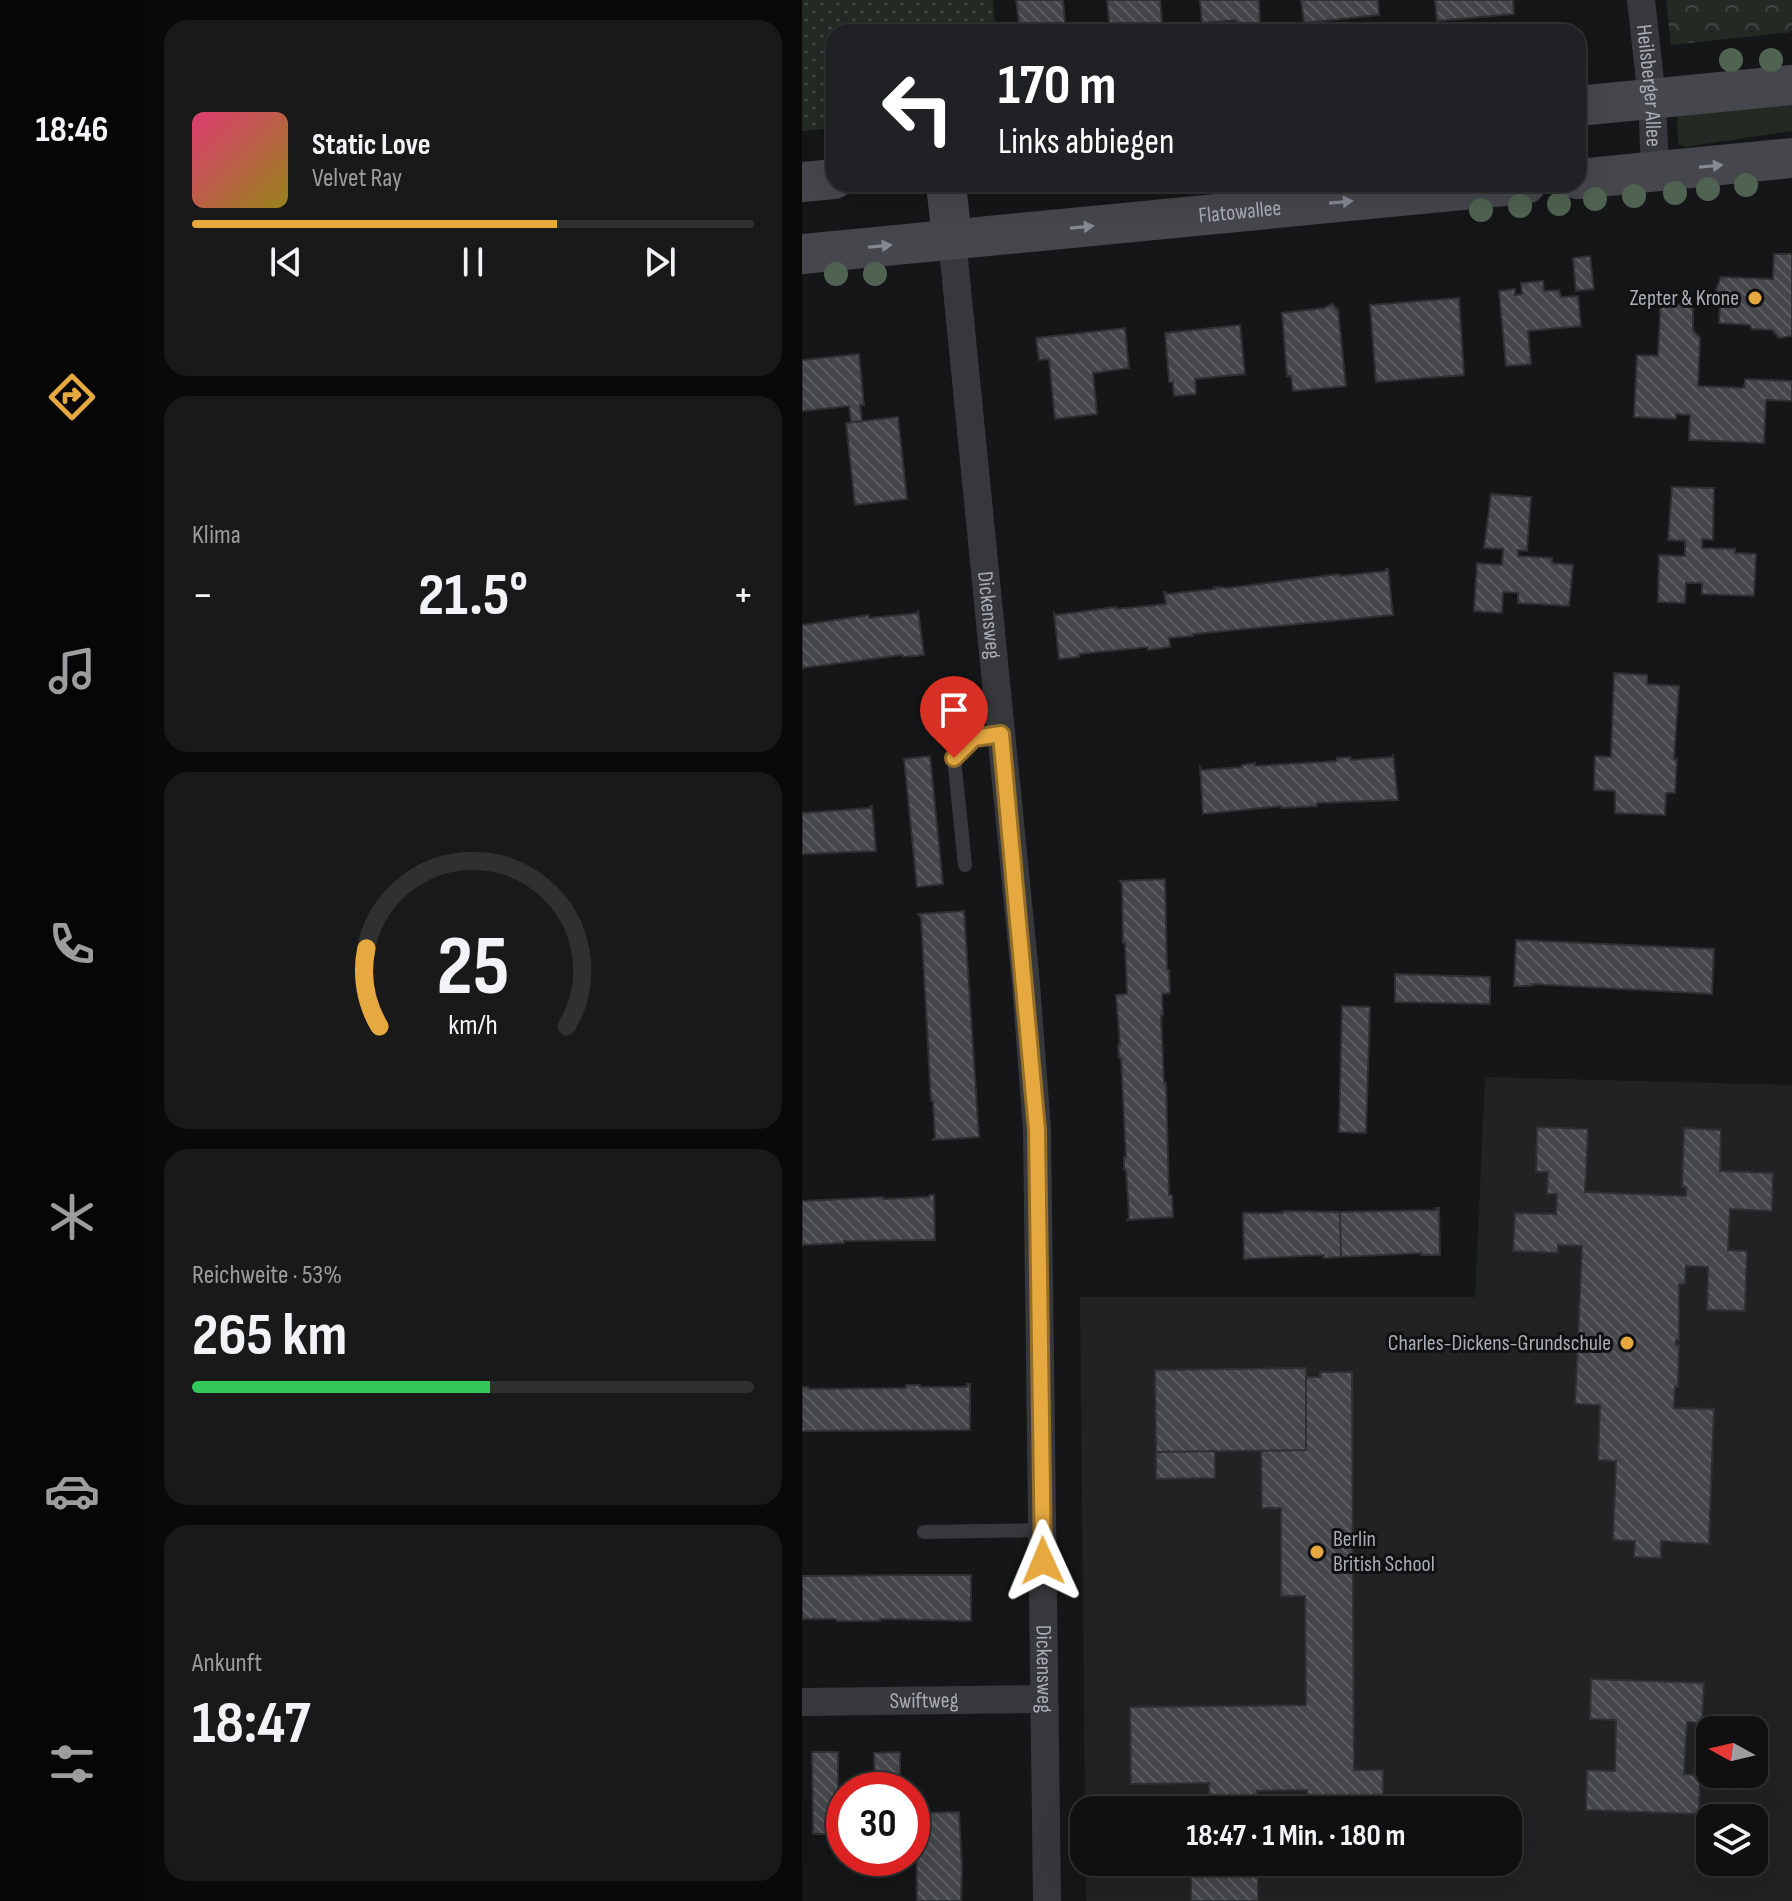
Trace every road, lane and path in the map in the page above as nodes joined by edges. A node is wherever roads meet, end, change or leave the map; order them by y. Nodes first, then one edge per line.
1 (1641, 0) edge
2 (1792, 85) edge
3 (1652, 99) junction
4 (1586, 105) edge
5 (1792, 158) edge
6 (1655, 172) junction
7 (1586, 178) edge
8 (826, 180) edge
9 (802, 182) edge
10 (947, 192) edge
11 (1443, 192) edge
12 (952, 239) junction
13 (802, 254) edge
14 (1001, 734) junction
15 (965, 865) dead end
16 (1043, 1530) junction
17 (924, 1532) dead end
18 (1044, 1699) junction
19 (802, 1702) edge
20 (1047, 1901) edge

1 - 3 street, Heilsberger Allee
2 - 3 main road
3 - 4 main road
3 - 6 street, Heilsberger Allee
6 -> 5 main road
6 - 7 main road
8 - 9 main road
10 - 12 main road
12 -> 11 main road, Flatowallee
13 -> 12 main road, Flatowallee
12 - 14 street, Dickensweg
14 - 15 lane
14 - 16 street, Dickensweg
16 - 17 lane
16 - 18 street, Dickensweg
18 - 19 street, Swiftweg
18 - 20 street, Dickensweg

